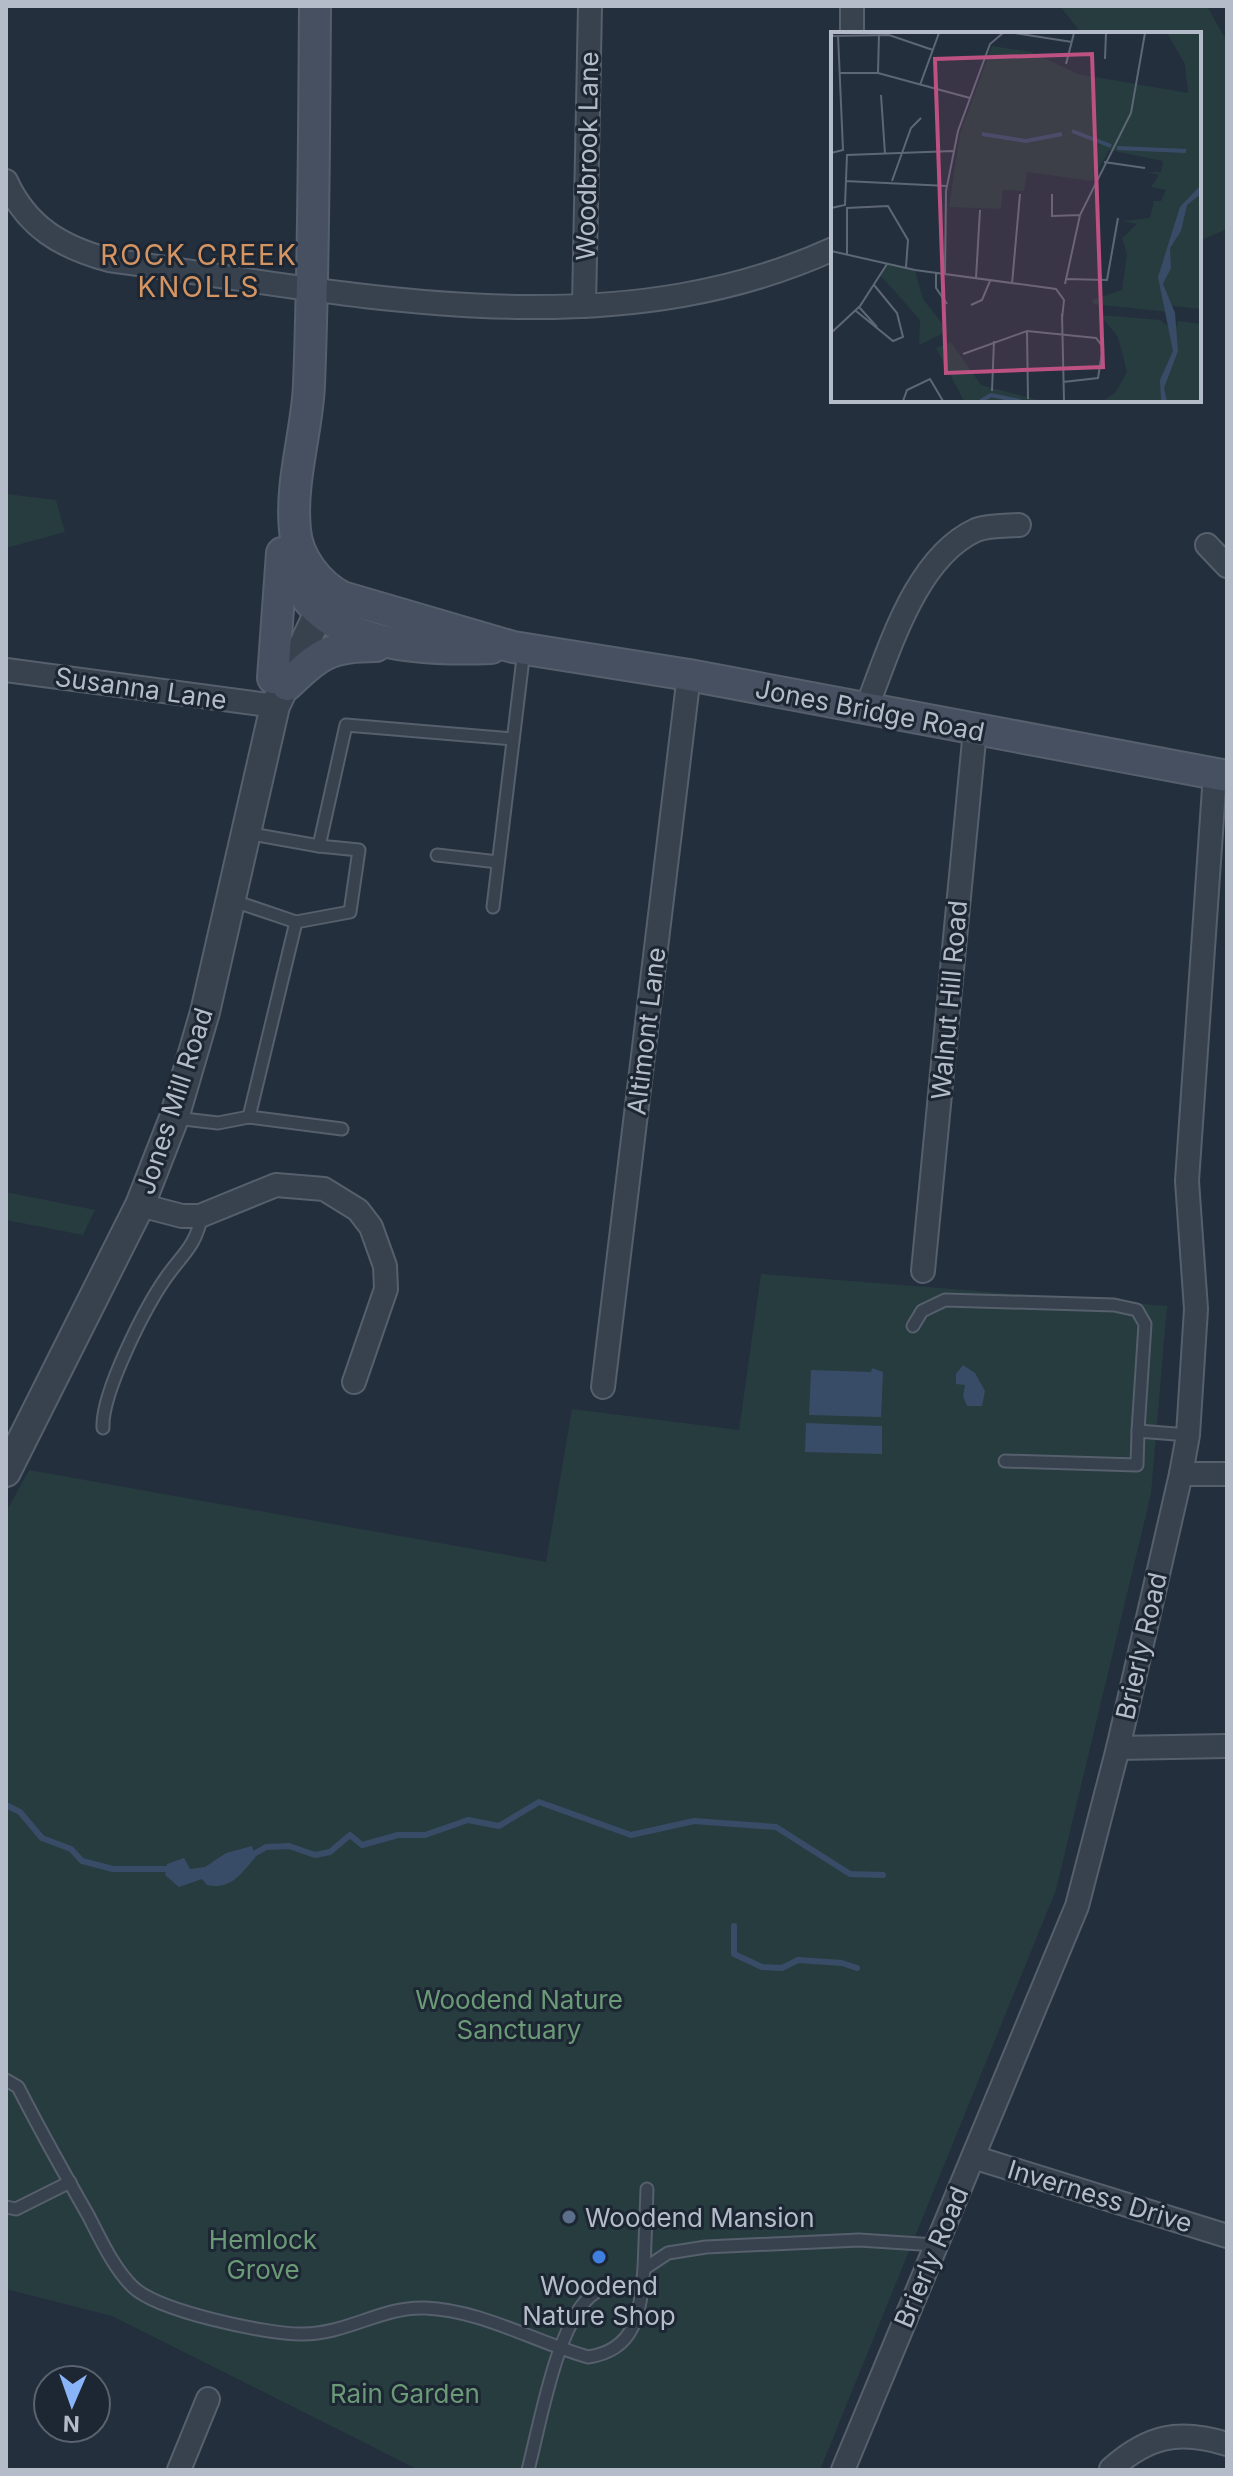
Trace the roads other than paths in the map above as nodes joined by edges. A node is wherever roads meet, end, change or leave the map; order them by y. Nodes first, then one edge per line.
1 (315, 6) edge
2 (590, 6) edge
3 (852, 6) edge
4 (852, 32) edge
5 (6, 181) edge
6 (831, 250) edge
7 (312, 287) junction
8 (584, 306) junction
9 (309, 393) junction
10 (1019, 525) dead end
11 (283, 539) junction
12 (1207, 545) dead end
13 (1227, 566) edge
14 (317, 602) junction
15 (412, 647) junction
16 (518, 648) junction
17 (6, 670) edge
18 (689, 675) junction
19 (278, 690) junction
20 (866, 709) junction
21 (975, 730) junction
22 (513, 739) junction
23 (1221, 775) edge
24 (246, 833) junction
25 (319, 846) junction
26 (437, 855) dead end
27 (498, 862) junction
28 (231, 899) junction
29 (493, 907) dead end
30 (296, 922) junction
31 (249, 1117) junction
32 (174, 1118) junction
33 (342, 1129) dead end
34 (140, 1205) junction
35 (202, 1215) junction
36 (923, 1271) dead end
37 (913, 1326) dead end
38 (354, 1382) dead end
39 (603, 1387) dead end
40 (103, 1428) dead end
41 (1138, 1431) junction
42 (1188, 1435) junction
43 (1005, 1461) dead end
44 (6, 1472) edge
45 (1181, 1474) junction
46 (1227, 1474) edge
47 (1227, 1746) edge
48 (1118, 1748) junction
49 (6, 2080) edge
50 (973, 2157) junction
51 (70, 2182) junction
52 (647, 2189) dead end
53 (6, 2207) edge
54 (1227, 2236) edge
55 (936, 2245) junction
56 (644, 2269) junction
57 (596, 2292) dead end
58 (562, 2349) junction
59 (208, 2399) dead end
60 (1227, 2444) edge
61 (1111, 2469) edge
62 (179, 2470) edge
63 (528, 2470) edge
64 (843, 2470) edge

1 - 7 main road
2 - 8 street, Woodbrook Lane
3 - 4 street
5 - 7 street
6 - 8 street
7 - 8 street
7 - 9 main road
9 - 11 main road
9 - 14 main road
10 - 20 street
11 - 14 main road
11 - 19 main road
12 - 13 street
14 - 15 main road, Jones Bridge Road
14 - 16 main road, Jones Bridge Road
14 - 19 street, Jones Mill Road
15 - 16 main road, Jones Bridge Road
15 - 19 main road
16 - 18 main road, Jones Bridge Road
16 - 22 lane
17 - 19 street, Susanna Lane
18 - 20 main road, Jones Bridge Road
18 - 39 street, Altimont Lane
19 - 24 street, Jones Mill Road
20 - 21 main road, Jones Bridge Road
21 - 23 main road, Jones Bridge Road
21 - 36 street, Walnut Hill Road
22 - 25 lane
22 - 27 lane
23 - 42 street, Brierly Road
24 - 25 lane
24 - 28 street, Jones Mill Road
25 - 30 lane
26 - 27 lane
27 - 29 lane
28 - 30 lane
28 - 32 street, Jones Mill Road
30 - 31 lane
31 - 32 lane
31 - 33 lane
32 - 34 street, Jones Mill Road
34 - 35 street
34 - 44 street, Jones Mill Road
35 - 38 street
35 - 40 lane
37 - 41 lane
41 - 42 lane
41 - 43 lane
42 - 45 street, Brierly Road
45 - 46 street
45 - 48 street, Brierly Road
47 - 48 street
48 - 50 street, Brierly Road
49 - 51 lane
50 - 54 street, Inverness Drive
50 - 55 street, Brierly Road
51 - 53 lane
51 - 58 lane
52 - 56 lane
55 - 56 lane
55 - 64 street, Brierly Road
56 - 58 lane
57 - 58 lane
58 - 63 lane
59 - 62 street
60 - 61 street

